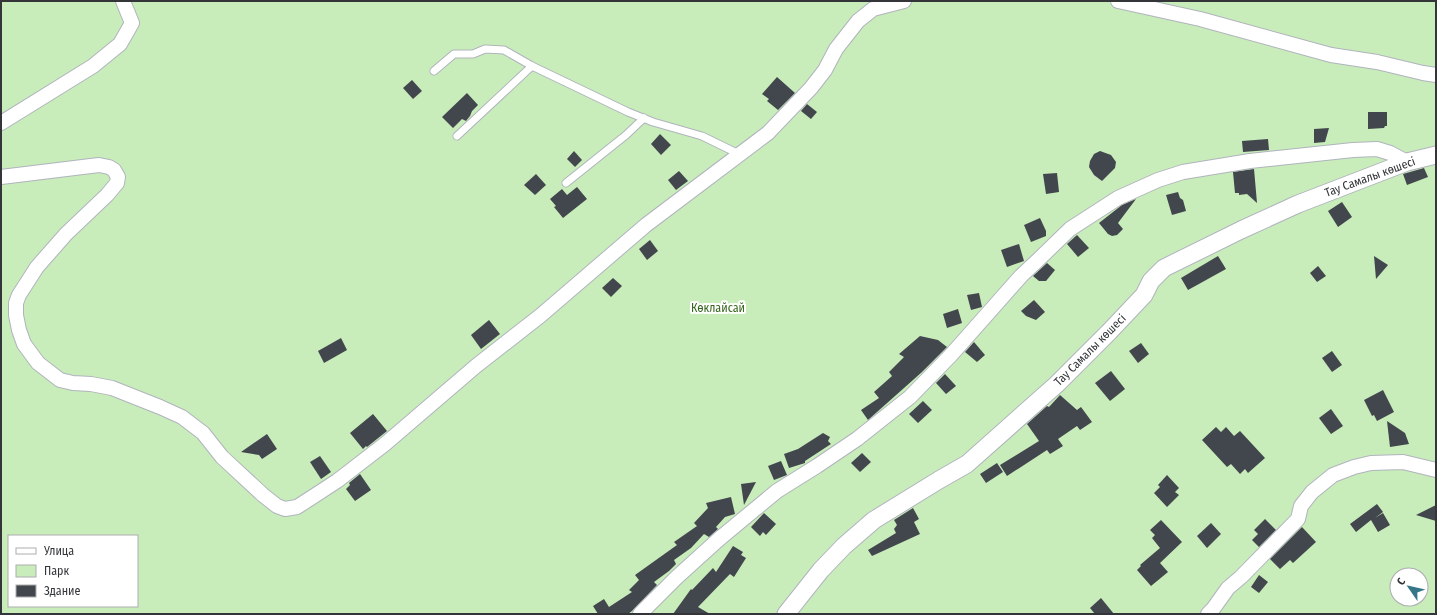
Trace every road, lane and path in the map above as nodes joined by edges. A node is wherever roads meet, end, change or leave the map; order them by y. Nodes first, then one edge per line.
1 (123, 1) edge
2 (904, 1) edge
3 (1118, 1) edge
4 (532, 66) junction
5 (434, 71) dead end
6 (1436, 75) edge
7 (644, 118) junction
8 (1, 123) edge
9 (457, 136) dead end
10 (738, 154) junction
11 (1436, 155) edge
12 (1407, 162) junction
13 (1, 178) edge
14 (566, 183) dead end
15 (1436, 470) edge
16 (640, 614) edge
17 (786, 614) edge
18 (1208, 614) edge

1 - 8 street
2 - 10 street
3 - 6 street
4 - 5 lane
4 - 7 lane
4 - 9 lane
7 - 10 lane
7 - 14 lane
10 - 13 street
11 - 12 street, Тау Самалы көшесі
12 - 16 street
12 - 17 street, Тау Самалы көшесі
15 - 18 street

